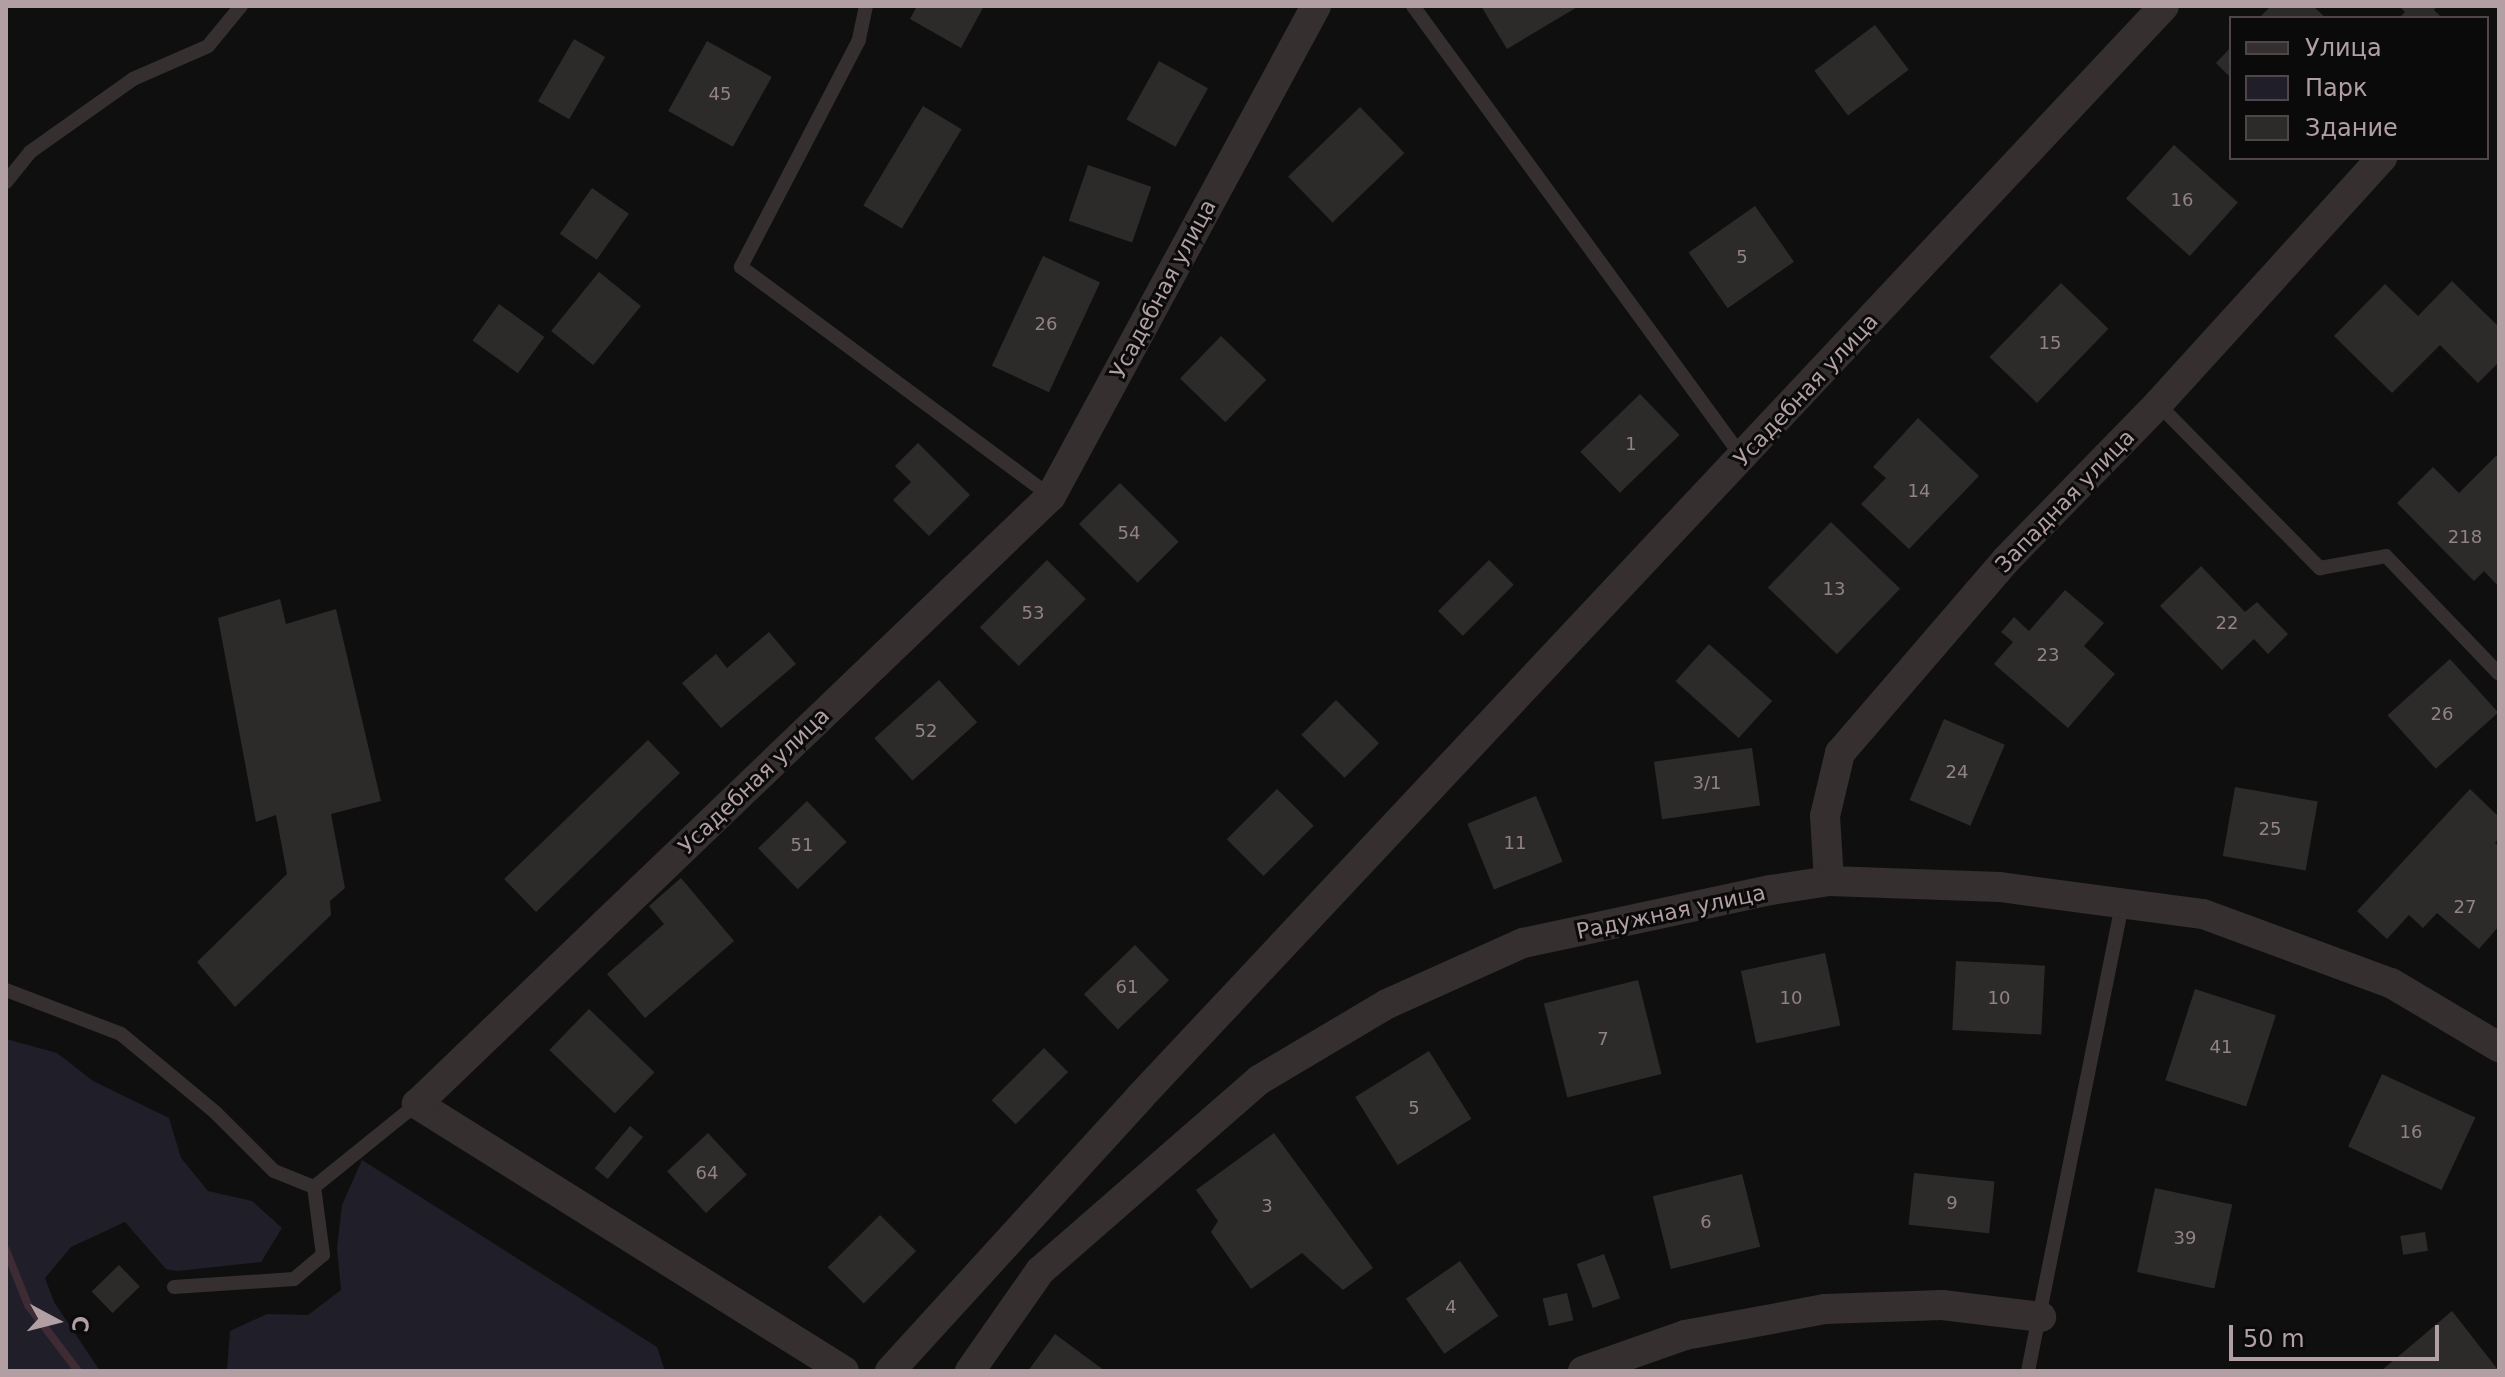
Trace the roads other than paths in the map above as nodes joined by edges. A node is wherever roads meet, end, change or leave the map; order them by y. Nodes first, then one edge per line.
1 (241, 6) edge
2 (866, 6) edge
3 (1316, 6) edge
4 (1413, 6) edge
5 (2164, 6) edge
6 (2380, 160) edge
7 (6, 182) edge
8 (2158, 404) junction
9 (1743, 458) junction
10 (1051, 496) junction
11 (2499, 674) edge
12 (1829, 881) junction
13 (2122, 903) junction
14 (6, 990) edge
15 (2499, 1047) edge
16 (417, 1104) junction
17 (314, 1187) junction
18 (174, 1287) dead end
19 (2041, 1317) junction
20 (844, 1371) edge
21 (890, 1371) edge
22 (970, 1371) edge
23 (1583, 1371) edge
24 (2028, 1371) edge

1 - 7 lane
2 - 10 lane
3 - 10 street, Усадебная улица
4 - 9 lane
5 - 9 street, Усадебная улица
6 - 8 street, Западная улица
8 - 11 lane
8 - 12 street, Западная улица
9 - 21 street, Усадебная улица
10 - 16 street, Усадебная улица
12 - 13 street, Радужная улица
12 - 22 street, Радужная улица
13 - 15 street, Радужная улица
13 - 19 lane
14 - 17 lane
16 - 17 lane
16 - 20 street
17 - 18 lane
19 - 23 street
19 - 24 lane

